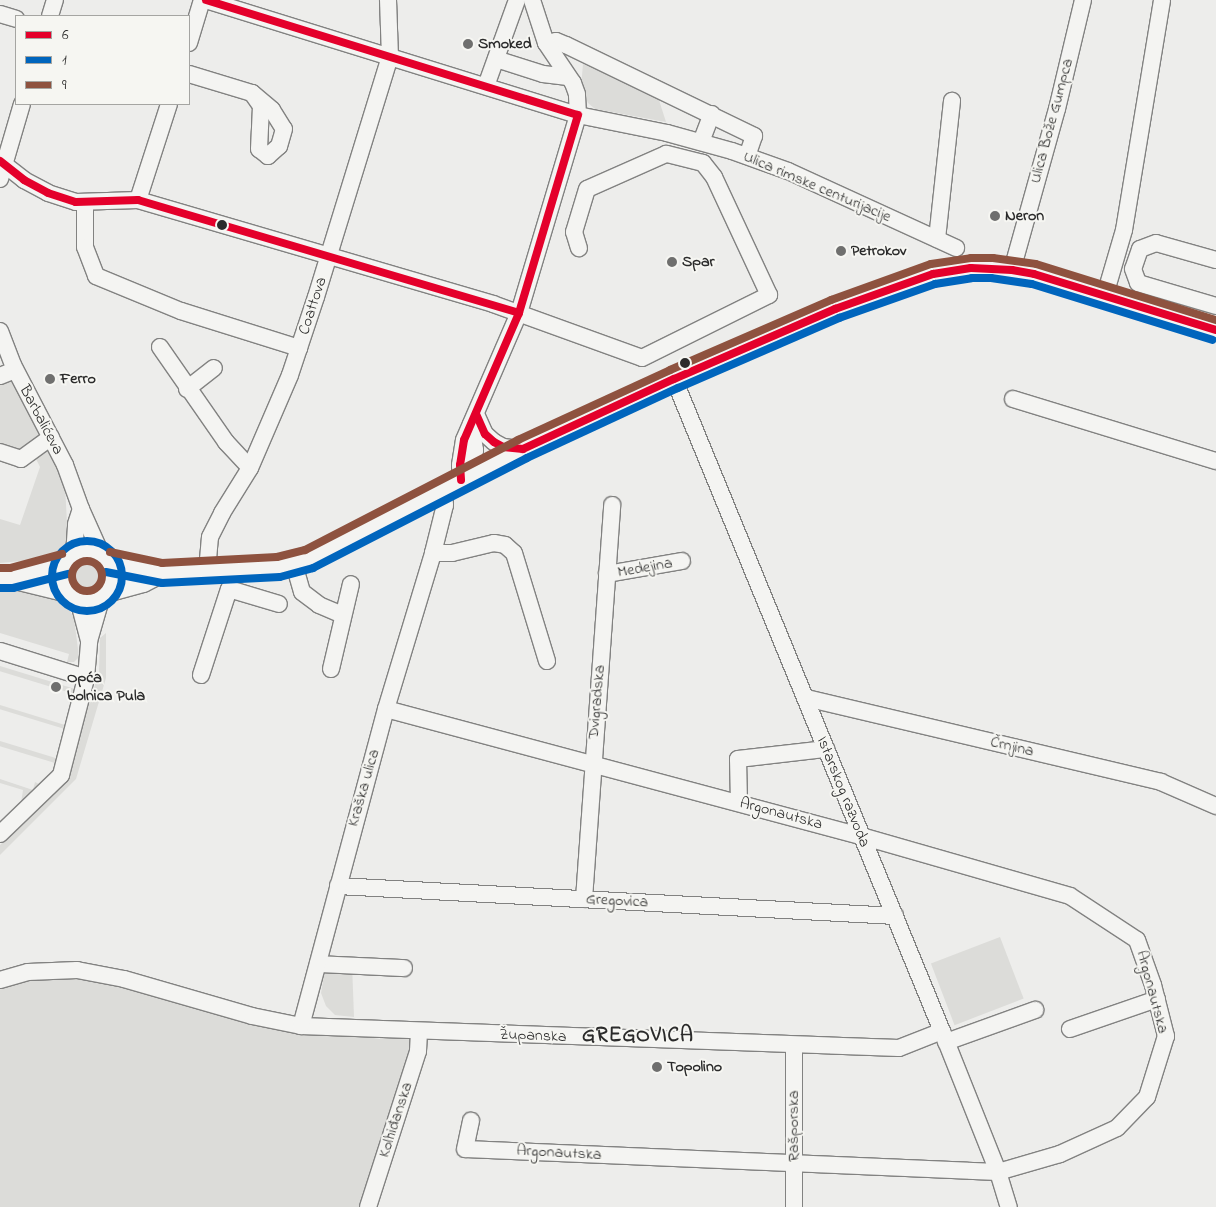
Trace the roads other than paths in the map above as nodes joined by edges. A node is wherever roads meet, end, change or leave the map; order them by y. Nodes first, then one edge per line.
1 (55, 0) edge
2 (204, 0) edge
3 (388, 0) edge
4 (517, 0) edge
5 (532, 0) edge
6 (1083, 0) edge
7 (1162, 0) edge
8 (0, 14) edge
9 (50, 15) edge
10 (15, 19) edge
11 (190, 40) edge
12 (546, 43) junction
13 (390, 57) junction
14 (496, 59) junction
15 (190, 74) edge
16 (568, 77) junction
17 (486, 86) junction
18 (252, 93) dead end
19 (952, 101) dead end
20 (22, 105) edge
21 (169, 105) edge
22 (712, 114) junction
23 (578, 115) junction
24 (701, 142) junction
25 (747, 156) junction
26 (2, 162) edge
27 (0, 179) edge
28 (138, 200) junction
29 (85, 202) junction
30 (937, 239) junction
31 (578, 248) dead end
32 (956, 248) dead end
33 (328, 256) junction
34 (1216, 260) edge
35 (1012, 270) junction
36 (1106, 295) junction
37 (1216, 306) edge
38 (519, 313) junction
39 (1216, 330) edge
40 (0, 331) edge
41 (160, 347) dead end
42 (299, 348) junction
43 (214, 368) dead end
44 (15, 370) junction
45 (0, 376) edge
46 (674, 379) junction
47 (188, 389) junction
48 (1013, 399) dead end
49 (474, 419) junction
50 (51, 438) junction
51 (523, 449) junction
52 (0, 452) edge
53 (1216, 461) edge
54 (250, 468) junction
55 (457, 482) junction
56 (612, 505) dead end
57 (81, 509) junction
58 (433, 553) junction
59 (105, 559) junction
60 (69, 560) junction
61 (682, 561) dead end
62 (294, 564) junction
63 (233, 570) junction
64 (207, 571) junction
65 (161, 573) junction
66 (607, 574) junction
67 (6, 578) edge
68 (351, 584) dead end
69 (228, 589) junction
70 (104, 594) junction
71 (73, 596) junction
72 (279, 604) dead end
73 (343, 615) junction
74 (89, 642) junction
75 (0, 651) edge
76 (547, 661) dead end
77 (331, 669) dead end
78 (201, 675) dead end
79 (86, 678) junction
80 (806, 698) junction
81 (386, 709) junction
82 (826, 749) junction
83 (592, 764) junction
84 (739, 803) junction
85 (1216, 806) edge
86 (0, 834) edge
87 (861, 836) junction
88 (338, 886) junction
89 (584, 899) junction
90 (895, 916) junction
91 (318, 964) junction
92 (404, 968) dead end
93 (0, 980) edge
94 (1157, 999) junction
95 (1035, 1010) dead end
96 (301, 1026) junction
97 (1070, 1029) dead end
98 (419, 1032) junction
99 (944, 1036) junction
100 (794, 1046) junction
101 (471, 1121) dead end
102 (794, 1164) junction
103 (998, 1172) junction
104 (368, 1207) edge
105 (794, 1207) edge
106 (1009, 1207) edge

1 - 9 street
2 - 11 street
2 - 13 street, Ulica rimske centurijacije
3 - 13 street, Coattova
4 - 14 street
5 - 12 street
6 - 35 street, Ulica Bože Gumpca
7 - 36 street
8 - 10 street
12 - 16 street
12 - 22 street
13 - 17 street, Ulica rimske centurijacije
13 - 33 street, Coattova
14 - 16 street
14 - 17 street
15 - 18 street
16 - 23 street
17 - 23 street, Ulica rimske centurijacije
19 - 30 street
20 - 26 street
21 - 28 street
22 - 24 street
22 - 25 street
23 - 24 street, Ulica rimske centurijacije
23 - 38 street
24 - 25 street, Ulica rimske centurijacije
25 - 30 street, Ulica rimske centurijacije
26 - 27 street
26 - 29 street
28 - 29 street
28 - 33 street
29 - 42 street
30 - 32 street, Ulica rimske centurijacije
31 - 38 street
33 - 38 street
33 - 42 street, Coattova
34 - 37 street
35 - 36 main road
35 - 46 main road
36 - 39 main road
38 - 49 street
40 - 44 street, Barbalićeva
41 - 47 street
42 - 54 street, Coattova
43 - 47 street
44 - 45 street
44 - 50 street, Barbalićeva
46 - 51 main road
46 - 80 street, Istarskog razvoda
47 - 54 street
48 - 53 street
49 - 51 street
49 - 55 street, Kraška ulica
50 - 52 street
50 - 57 street, Barbalićeva
51 - 55 main road
54 - 64 street, Coattova
55 - 58 street, Kraška ulica
55 - 62 main road
56 - 66 street, Dvigradska
57 - 59 street, Barbalićeva
57 - 60 street
58 - 76 street
58 - 81 street, Kraška ulica
59 - 60 main road
59 - 65 main road
59 - 70 main road
60 - 67 main road
60 - 71 main road
61 - 66 street, Medejina
62 - 63 main road
62 - 73 street
63 - 64 main road
63 - 69 street
64 - 65 main road
65 - 70 main road
66 - 83 street, Dvigradska
67 - 71 main road
68 - 73 street
69 - 72 street
69 - 78 street
70 - 71 main road
70 - 74 street
71 - 74 street
73 - 77 street
74 - 79 street
75 - 79 street
79 - 86 street
80 - 82 street, Istarskog razvoda
80 - 85 street, Črnjina
81 - 83 street, Argonautska
81 - 88 street, Kraška ulica
82 - 84 street
82 - 87 street, Istarskog razvoda
83 - 84 street, Argonautska
83 - 89 street, Dvigradska
84 - 87 street, Argonautska
87 - 90 street, Istarskog razvoda
87 - 94 street, Argonautska
88 - 89 street, Gregovica
88 - 91 street, Kraška ulica
89 - 90 street, Gregovica
90 - 99 street, Istarskog razvoda
91 - 92 street
91 - 96 street, Kraška ulica
93 - 96 street, Županska
94 - 97 street
94 - 103 street, Argonautska
95 - 99 street, Županska
96 - 98 street, Županska
98 - 100 street, Županska
98 - 104 street, Kolhiđanska
99 - 100 street, Županska
99 - 103 street, Istarskog razvoda
100 - 102 street, Rašporska
101 - 102 street, Argonautska
102 - 103 street, Argonautska
102 - 105 street, Rašporska
103 - 106 street, Istarskog razvoda

